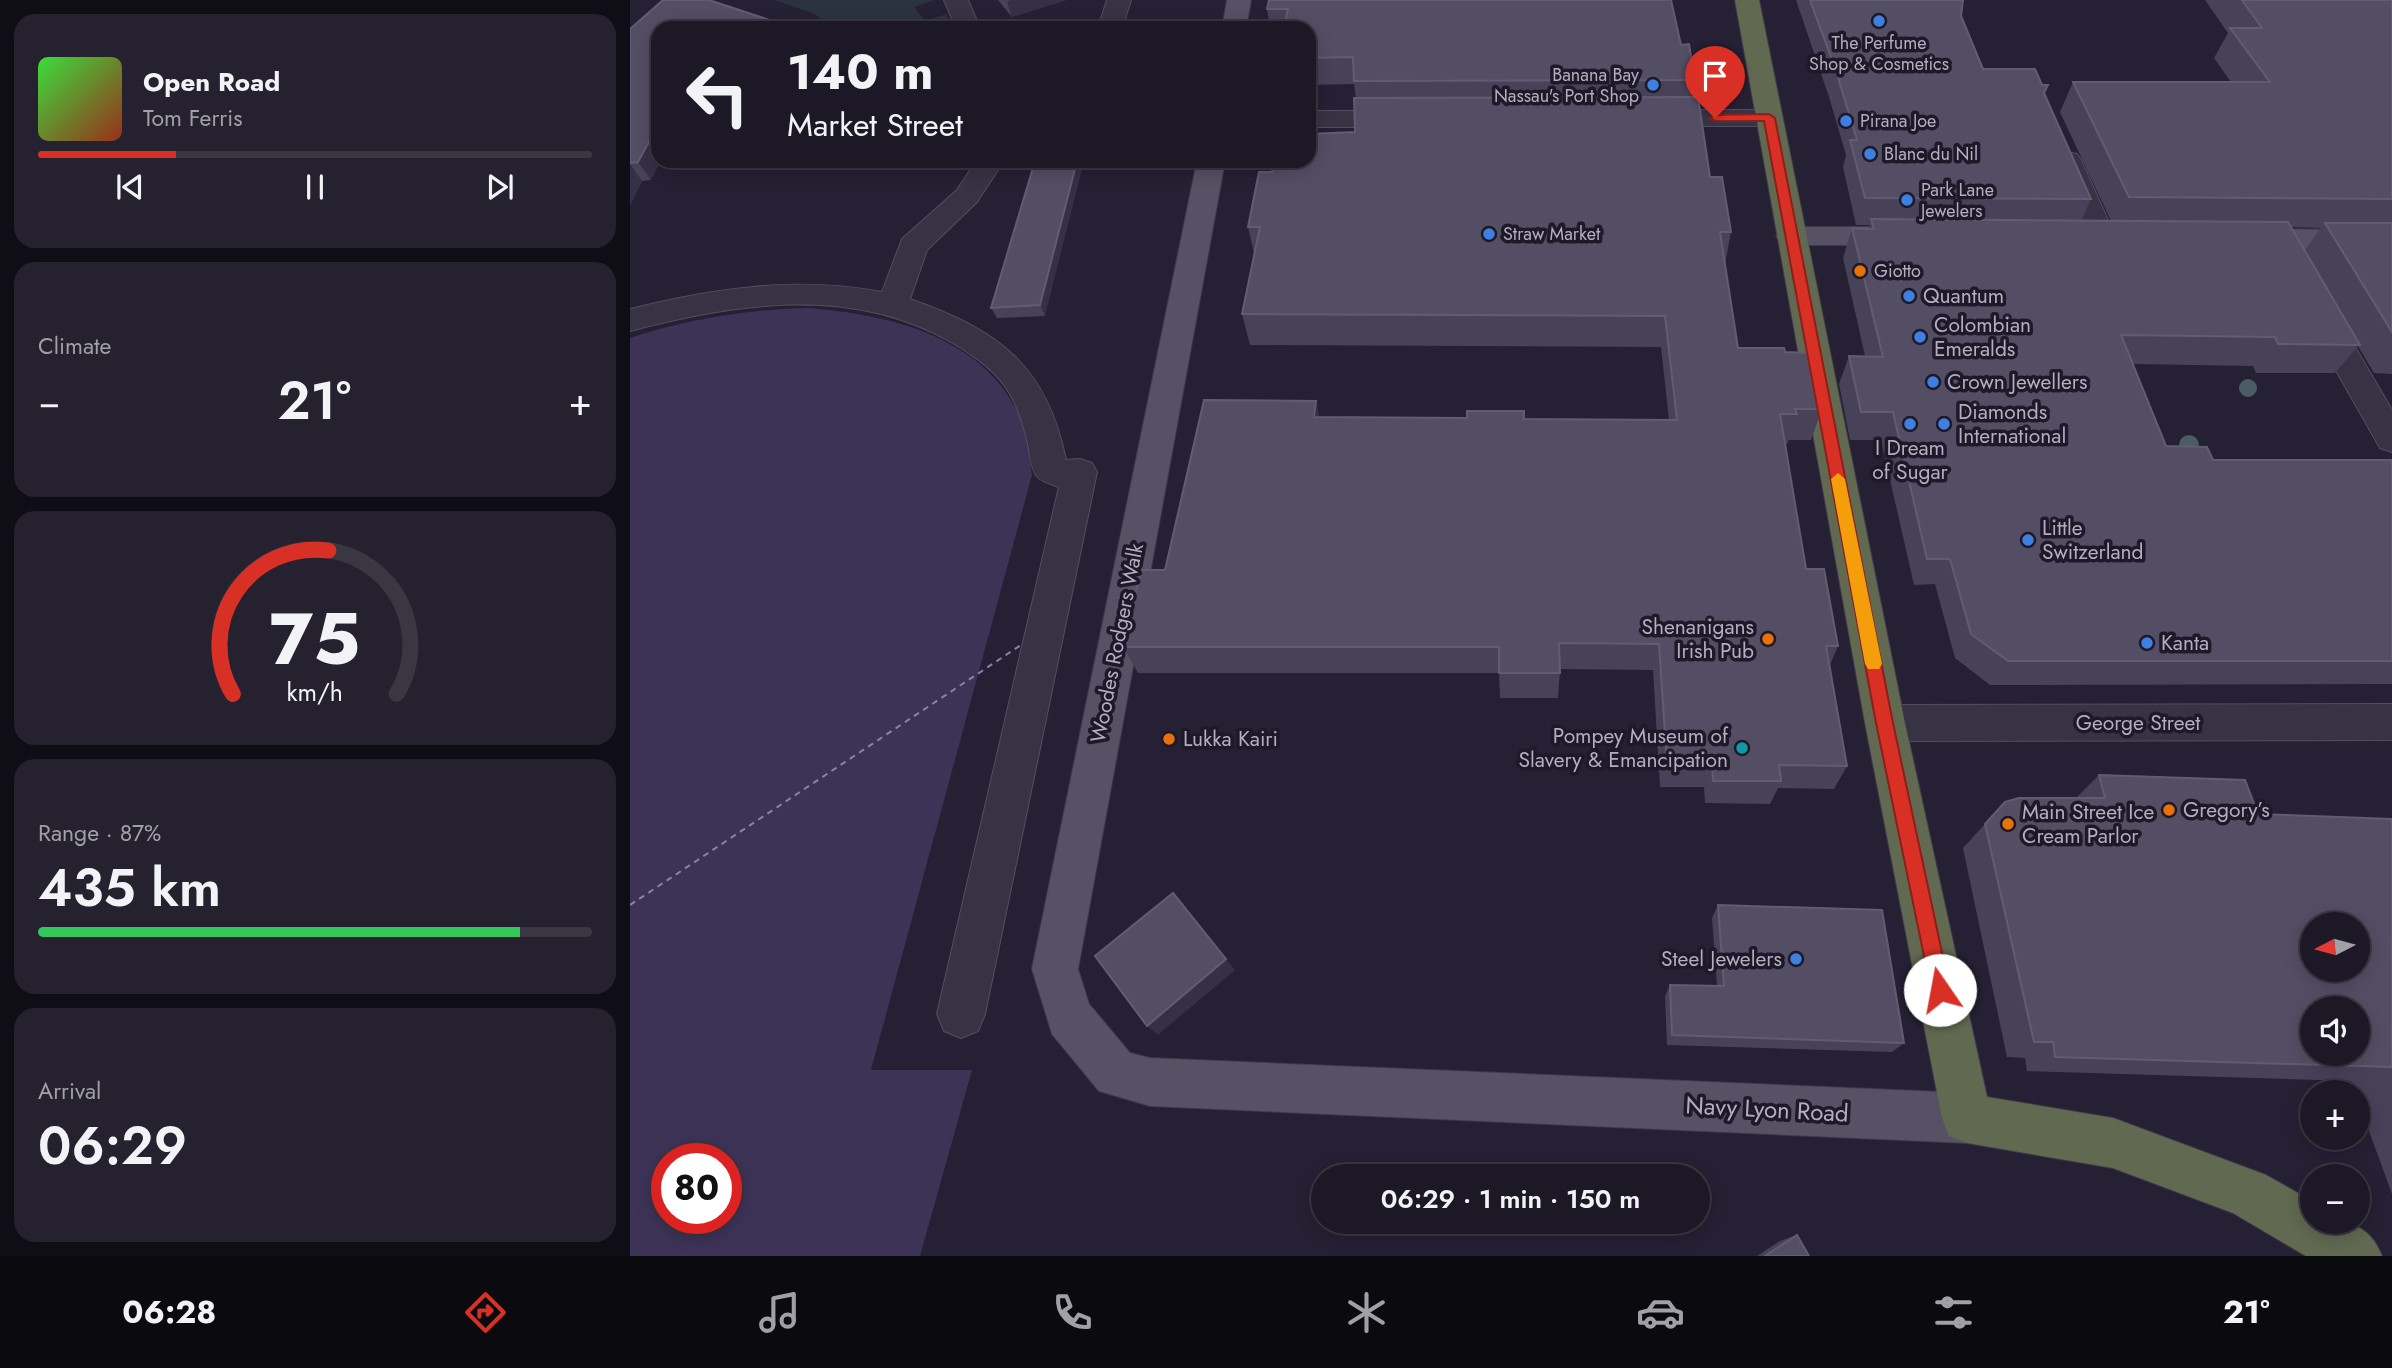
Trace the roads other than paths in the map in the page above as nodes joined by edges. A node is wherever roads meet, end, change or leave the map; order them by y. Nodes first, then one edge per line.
1 (956, 0) edge
2 (1119, 0) edge
3 (1239, 0) edge
4 (1747, 0) edge
5 (965, 21) edge
6 (1112, 21) edge
7 (1235, 21) edge
8 (1630, 118) edge
9 (1769, 118) junction
10 (1316, 119) edge
11 (1434, 119) edge
12 (2059, 142) edge
13 (985, 168) edge
14 (1210, 168) edge
15 (1791, 236) junction
16 (1926, 237) edge
17 (2101, 238) edge
18 (2223, 239) edge
19 (2392, 240) edge
20 (2291, 263) junction
21 (893, 305) junction
22 (630, 320) edge
23 (2392, 439) edge
24 (2392, 722) edge
25 (1885, 723) junction
26 (961, 1014) dead end
27 (1150, 1082) joint
28 (1967, 1118) junction
29 (2356, 1256) edge

1 - 5 street
2 - 6 street
3 - 7 main road
4 - 9 highway
8 - 9 street
9 - 15 highway
10 - 11 street
12 - 17 street
13 - 21 street
14 - 27 main road, Woodes Rodgers Walk
15 - 16 main road
15 - 25 highway
18 - 20 main road
19 - 20 main road
20 - 23 street
21 - 22 street
21 - 26 street
24 - 25 street, George Street
25 - 28 highway
27 - 28 main road, Navy Lyon Road
28 - 29 highway, Navy Lyon Road

